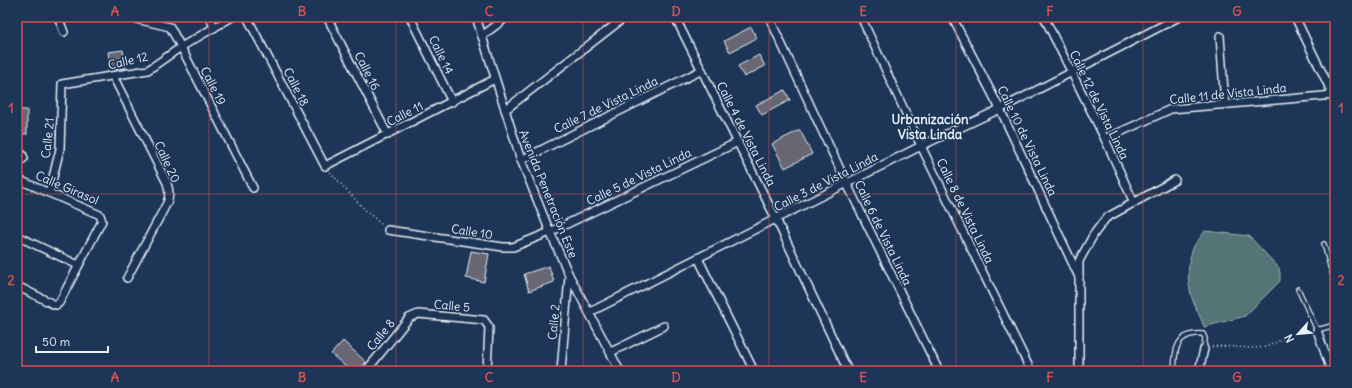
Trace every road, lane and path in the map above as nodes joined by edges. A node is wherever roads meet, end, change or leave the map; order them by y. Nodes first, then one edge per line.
1 (58, 17) edge
2 (134, 17) edge
3 (210, 17) edge
4 (232, 17) edge
5 (247, 17) edge
6 (327, 17) edge
7 (410, 17) edge
8 (476, 17) edge
9 (506, 17) edge
10 (625, 17) edge
11 (675, 17) edge
12 (768, 17) edge
13 (861, 17) edge
14 (952, 17) edge
15 (1044, 17) edge
16 (1179, 17) edge
17 (1295, 17) edge
18 (214, 28) junction
19 (64, 32) dead end
20 (482, 36) junction
21 (1220, 36) dead end
22 (181, 47) junction
23 (702, 70) junction
24 (1071, 71) junction
25 (112, 76) junction
26 (495, 79) junction
27 (62, 84) joint
28 (1334, 95) edge
29 (452, 102) junction
30 (1225, 105) junction
31 (1000, 109) junction
32 (505, 110) junction
33 (388, 135) junction
34 (1105, 139) junction
35 (738, 142) junction
36 (921, 146) junction
37 (17, 149) edge
38 (520, 160) junction
39 (17, 164) edge
40 (324, 166) junction
41 (17, 179) edge
42 (1176, 180) dead end
43 (847, 184) junction
44 (253, 188) dead end
45 (49, 193) junction
46 (1134, 203) junction
47 (776, 219) junction
48 (388, 230) joint
49 (550, 232) junction
50 (17, 236) edge
51 (1324, 244) dead end
52 (698, 258) junction
53 (78, 265) junction
54 (1335, 265) edge
55 (1330, 266) junction
56 (569, 276) junction
57 (1079, 277) junction
58 (128, 278) dead end
59 (1335, 282) edge
60 (17, 286) edge
61 (1298, 288) dead end
62 (590, 312) junction
63 (413, 315) joint
64 (1335, 325) edge
65 (664, 326) dead end
66 (1317, 330) junction
67 (1204, 349) junction
68 (611, 352) junction
69 (369, 371) edge
70 (487, 371) edge
71 (561, 371) edge
72 (620, 371) edge
73 (754, 371) edge
74 (848, 371) edge
75 (938, 371) edge
76 (1031, 371) edge
77 (1079, 371) edge
78 (1174, 371) edge
79 (1199, 371) edge
80 (1330, 371) edge

1 - 19 street
2 - 22 street, Calle 19
3 - 18 street
4 - 18 street, Calle 12
5 - 40 street, Calle 18
6 - 33 street, Calle 16
7 - 29 street, Calle 14
8 - 20 street, Avenida Penetración Este
9 - 20 street
10 - 32 street
11 - 23 street, Calle 4 de Vista Linda
12 - 43 street, Calle 6 de Vista Linda
13 - 36 street, Calle 8 de Vista Linda
14 - 31 street, Calle 10 de Vista Linda
15 - 24 street, Calle 12 de Vista Linda
16 - 24 street, Calle 3 de Vista Linda
17 - 28 street
18 - 22 street, Calle 12
20 - 26 street, Avenida Penetración Este
21 - 30 street
22 - 25 street, Calle 12
22 - 44 street, Calle 19
23 - 35 street, Calle 4 de Vista Linda
23 - 38 street, Calle 7 de Vista Linda
24 - 31 street, Calle 3 de Vista Linda
24 - 34 street, Calle 12 de Vista Linda
25 - 27 street, Calle 12
25 - 58 street, Calle 20
26 - 29 street, Calle 11
26 - 32 street, Avenida Penetración Este
27 - 45 street, Calle 21
28 - 30 street, Calle 11 de Vista Linda
29 - 33 street, Calle 11
30 - 34 street, Calle 11 de Vista Linda
31 - 36 street, Calle 3 de Vista Linda
31 - 57 street, Calle 10 de Vista Linda
32 - 38 street, Avenida Penetración Este
33 - 40 street, Calle 11
34 - 46 street, Calle 12 de Vista Linda
35 - 47 street, Calle 4 de Vista Linda
35 - 49 street, Calle 5 de Vista Linda
36 - 43 street, Calle 3 de Vista Linda
36 - 76 street, Calle 8 de Vista Linda
37 - 39 street
38 - 49 street, Avenida Penetración Este
40 - 48 path
41 - 45 street, Calle Girasol
42 - 46 street
43 - 47 street, Calle 3 de Vista Linda
43 - 75 street, Calle 6 de Vista Linda
45 - 53 street, Calle Girasol
46 - 57 street
47 - 52 street, Calle 3 de Vista Linda
47 - 74 street, Calle 4 de Vista Linda
48 - 49 street, Calle 10
49 - 56 street, Avenida Penetración Este
50 - 53 street
51 - 55 lane
52 - 62 street, Calle 3 de Vista Linda
52 - 73 street
53 - 60 street
54 - 55 lane
55 - 59 lane
56 - 62 street, Avenida Penetración Este
56 - 71 street, Calle 2
57 - 77 street
61 - 66 lane
62 - 68 street, Avenida Penetración Este
63 - 69 street, Calle 8
63 - 70 street, Calle 5
64 - 66 lane
65 - 68 street
66 - 67 path
66 - 80 street
67 - 78 lane
67 - 79 street
68 - 72 street, Avenida Penetración Este

